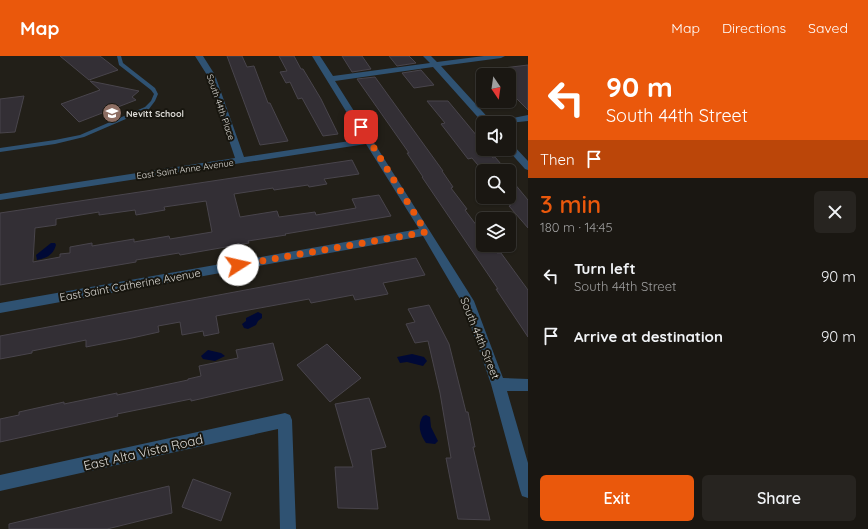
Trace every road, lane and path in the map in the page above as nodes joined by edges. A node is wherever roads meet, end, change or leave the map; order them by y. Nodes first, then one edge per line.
1 (119, 56) edge
2 (199, 56) edge
3 (316, 56) edge
4 (427, 56) edge
5 (501, 56) edge
6 (436, 64) junction
7 (331, 79) junction
8 (482, 116) edge
9 (528, 118) edge
10 (516, 120) edge
11 (369, 141) junction
12 (0, 150) edge
13 (516, 154) edge
14 (240, 160) junction
15 (528, 167) edge
16 (0, 196) edge
17 (426, 232) junction
18 (0, 308) edge
19 (498, 384) junction
20 (528, 385) edge
21 (0, 483) edge
22 (528, 490) edge
23 (288, 529) edge

1 - 12 lane
2 - 14 street, South 44th Place
3 - 7 street, South 44th Street
4 - 6 street
5 - 6 street
6 - 7 street
6 - 8 street
7 - 11 street, South 44th Street
9 - 10 street
11 - 14 street, East Saint Anne Avenue
11 - 17 street, South 44th Street
13 - 15 street
14 - 16 street, East Saint Anne Avenue
17 - 18 street, East Saint Catherine Avenue
17 - 19 street, South 44th Street
19 - 20 street
19 - 22 street, South 44th Street
21 - 23 street, East Alta Vista Road

